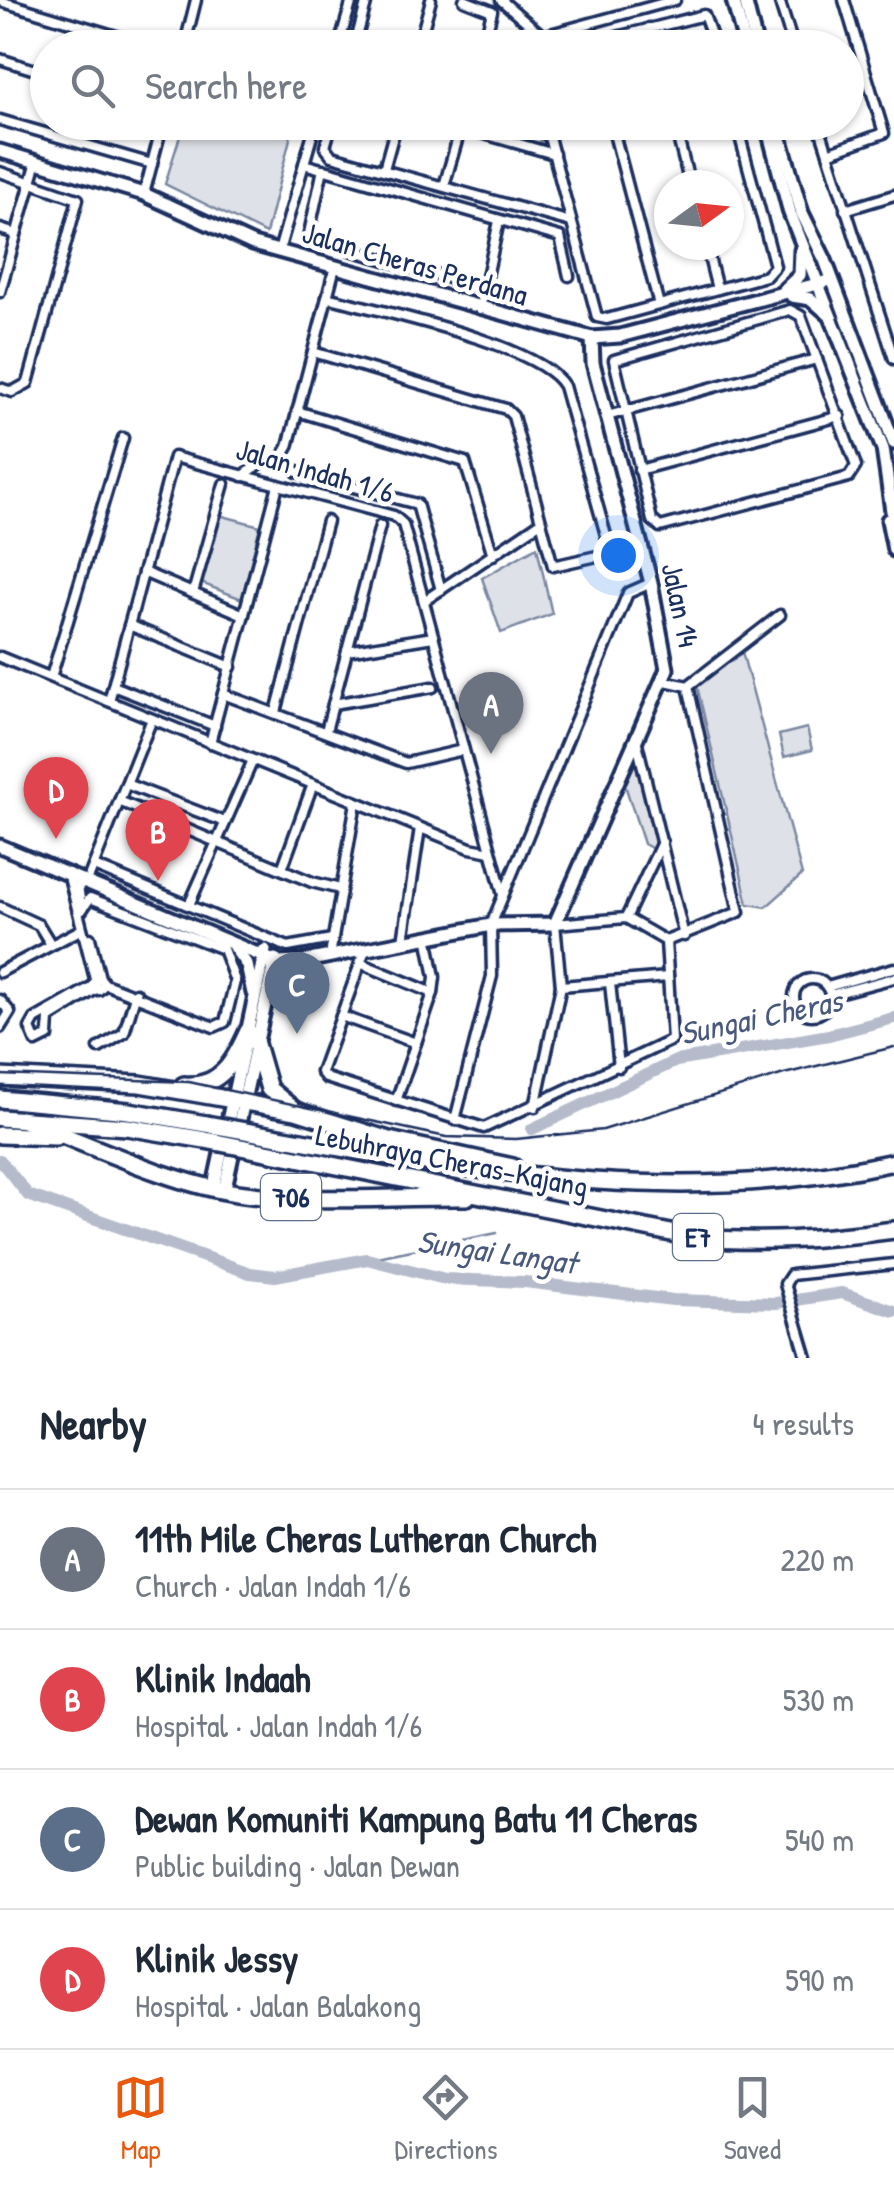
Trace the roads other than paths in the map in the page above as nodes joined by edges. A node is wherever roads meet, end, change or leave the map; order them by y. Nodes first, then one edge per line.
1 (196, 0) edge
2 (352, 0) edge
3 (367, 0) edge
4 (431, 0) edge
5 (464, 0) edge
6 (501, 0) edge
7 (675, 0) edge
8 (724, 0) edge
9 (733, 0) edge
10 (745, 0) edge
11 (779, 0) edge
12 (844, 0) edge
13 (0, 1) edge
14 (737, 14) junction
15 (584, 27) junction
16 (649, 28) joint
17 (96, 30) edge
18 (188, 30) edge
19 (343, 30) edge
20 (359, 30) edge
21 (423, 30) edge
22 (487, 30) edge
23 (536, 30) edge
24 (570, 30) edge
25 (585, 30) edge
26 (642, 30) edge
27 (710, 30) edge
28 (741, 30) edge
29 (752, 30) edge
30 (788, 30) edge
31 (853, 30) edge
32 (0, 59) edge
33 (864, 67) edge
34 (30, 68) edge
35 (0, 120) edge
36 (30, 129) edge
37 (69, 140) edge
38 (158, 140) edge
39 (311, 140) edge
40 (327, 140) edge
41 (392, 140) edge
42 (457, 140) edge
43 (509, 140) edge
44 (550, 140) edge
45 (616, 140) edge
46 (679, 140) edge
47 (741, 140) edge
48 (771, 140) edge
49 (780, 140) edge
50 (824, 140) edge
51 (0, 151) edge
52 (828, 152) junction
53 (554, 154) junction
54 (36, 162) junction
55 (152, 164) junction
56 (304, 164) junction
57 (384, 169) junction
58 (323, 170) junction
59 (686, 170) edge
60 (0, 172) edge
61 (31, 181) junction
62 (444, 186) junction
63 (144, 194) junction
64 (894, 195) edge
65 (845, 210) junction
66 (499, 221) junction
67 (571, 222) junction
68 (0, 229) edge
69 (16, 234) junction
70 (798, 234) junction
71 (816, 243) junction
72 (279, 250) junction
73 (710, 260) edge
74 (335, 267) junction
75 (569, 276) dead end
76 (2, 278) edge
77 (822, 283) junction
78 (484, 288) junction
79 (717, 289) junction
80 (0, 292) edge
81 (327, 297) junction
82 (768, 298) junction
83 (659, 305) junction
84 (480, 310) junction
85 (834, 319) junction
86 (848, 323) junction
87 (592, 338) junction
88 (313, 352) junction
89 (817, 359) junction
90 (894, 359) edge
91 (0, 388) edge
92 (297, 411) junction
93 (624, 412) junction
94 (607, 416) junction
95 (840, 416) junction
96 (123, 438) dead end
97 (894, 443) edge
98 (282, 457) junction
99 (885, 460) junction
100 (638, 470) junction
101 (243, 476) junction
102 (224, 484) dead end
103 (278, 485) junction
104 (326, 521) dead end
105 (541, 522) junction
106 (894, 525) edge
107 (380, 526) dead end
108 (641, 546) junction
109 (894, 550) edge
110 (611, 552) junction
111 (492, 555) junction
112 (143, 572) junction
113 (651, 583) junction
114 (441, 590) junction
115 (193, 593) junction
116 (424, 601) junction
117 (244, 615) junction
118 (780, 616) dead end
119 (129, 625) junction
120 (434, 637) junction
121 (348, 651) junction
122 (0, 657) edge
123 (230, 667) junction
124 (50, 677) junction
125 (665, 682) junction
126 (113, 686) junction
127 (688, 686) junction
128 (433, 687) dead end
129 (224, 694) junction
130 (109, 701) junction
131 (333, 704) junction
132 (276, 712) junction
133 (152, 718) junction
134 (215, 726) junction
135 (326, 731) junction
136 (210, 743) junction
137 (637, 743) junction
138 (463, 750) junction
139 (252, 760) junction
140 (126, 784) junction
141 (313, 784) junction
142 (119, 801) junction
143 (356, 802) junction
144 (225, 822) junction
145 (420, 828) junction
146 (0, 838) edge
147 (218, 841) junction
148 (662, 842) junction
149 (0, 846) edge
150 (491, 852) junction
151 (282, 869) junction
152 (68, 873) junction
153 (90, 874) junction
154 (340, 889) junction
155 (503, 895) junction
156 (189, 905) junction
157 (0, 907) edge
158 (82, 910) junction
159 (626, 918) junction
160 (556, 924) junction
161 (491, 925) junction
162 (82, 929) junction
163 (426, 936) junction
164 (684, 936) junction
165 (332, 939) junction
166 (402, 941) junction
167 (666, 941) junction
168 (50, 943) junction
169 (231, 944) junction
170 (365, 949) junction
171 (273, 954) junction
172 (330, 956) junction
173 (304, 962) junction
174 (360, 964) junction
175 (894, 968) edge
176 (0, 972) edge
177 (668, 978) junction
178 (894, 978) edge
179 (235, 981) junction
180 (251, 982) junction
181 (98, 983) junction
182 (610, 983) junction
183 (561, 986) junction
184 (829, 991) junction
185 (136, 993) junction
186 (432, 993) junction
187 (0, 1000) edge
188 (260, 1002) junction
189 (340, 1016) junction
190 (0, 1028) edge
191 (252, 1038) junction
192 (416, 1043) junction
193 (99, 1048) dead end
194 (619, 1067) junction
195 (0, 1077) edge
196 (140, 1084) junction
197 (0, 1091) edge
198 (0, 1099) edge
199 (239, 1101) junction
200 (396, 1101) junction
201 (90, 1106) junction
202 (534, 1107) junction
203 (296, 1111) junction
204 (0, 1118) edge
205 (21, 1119) junction
206 (454, 1120) junction
207 (205, 1132) junction
208 (3, 1135) edge
209 (68, 1138) junction
210 (894, 1162) edge
211 (176, 1175) junction
212 (540, 1176) junction
213 (220, 1182) junction
214 (409, 1196) junction
215 (506, 1198) junction
216 (894, 1230) edge
217 (894, 1264) edge
218 (806, 1355) edge

1 - 18 street
2 - 19 street
3 - 20 street
4 - 21 street
5 - 22 street
6 - 23 street
7 - 15 street
8 - 14 street
9 - 14 street
10 - 29 street
11 - 30 street
12 - 31 street
13 - 17 street
14 - 28 street
15 - 24 street
15 - 25 street
16 - 26 street
16 - 27 street
32 - 34 street
33 - 52 street
35 - 36 street
37 - 55 street
38 - 55 street
39 - 56 street
40 - 57 street
41 - 57 street
42 - 62 street
43 - 53 street
44 - 53 street
45 - 83 street
46 - 59 street
47 - 79 street
48 - 70 street
49 - 71 street
50 - 52 street
51 - 54 street, Jalan Cheras Perdana
52 - 65 street
53 - 67 street
54 - 61 street
54 - 63 street, Jalan Cheras Perdana
55 - 63 street
56 - 58 street
56 - 72 street
57 - 62 street
58 - 66 street
58 - 78 street
60 - 61 street
61 - 69 street
61 - 91 street
62 - 67 street
63 - 72 street, Jalan Cheras Perdana
64 - 65 street
65 - 90 street
66 - 75 street
66 - 78 street
67 - 83 street
68 - 69 street
69 - 76 street
70 - 77 street
70 - 82 street
71 - 77 street
71 - 86 street
72 - 74 street, Jalan Cheras Perdana
73 - 79 street
74 - 81 street
74 - 84 street, Jalan Cheras Perdana
76 - 80 street
77 - 82 street, Jalan Cheras Perdana
77 - 85 street
77 - 86 street
78 - 84 street
79 - 83 street
81 - 88 street
81 - 110 street
82 - 85 street
82 - 87 street, Jalan Cheras Perdana
84 - 87 street, Jalan Cheras Perdana
85 - 99 street
86 - 97 street
87 - 94 street, Jalan 14
88 - 92 street
88 - 105 street
89 - 93 street
89 - 93 street
89 - 95 street
92 - 98 street
92 - 111 street
93 - 94 street
93 - 100 street
94 - 108 street, Jalan 14
95 - 100 street
95 - 100 street
96 - 124 street
98 - 101 street
98 - 114 street
99 - 106 street
99 - 109 street
101 - 103 street, Jalan Indah 1/6
101 - 112 street, Jalan Indah 1/6
102 - 115 street
103 - 116 street, Jalan Indah 1/6
103 - 117 street
104 - 132 street
105 - 110 street
105 - 111 street
107 - 121 street
108 - 110 street
108 - 113 street, Jalan 14
111 - 114 street
112 - 115 street
112 - 119 street
113 - 125 street, Jalan 14
113 - 155 street
114 - 116 street
115 - 117 street
116 - 120 street, Jalan Indah 1/6
117 - 123 street
118 - 127 street
119 - 123 street
119 - 126 street
120 - 121 street
120 - 138 street, Jalan Indah 1/6
121 - 131 street
122 - 124 street
123 - 129 street
124 - 130 street
125 - 127 street
125 - 137 street, Jalan 14
126 - 130 street
126 - 134 street
127 - 164 street
128 - 131 street
129 - 132 street
129 - 134 street
130 - 133 street
131 - 135 street
132 - 135 street
133 - 136 street
133 - 140 street
134 - 136 street
135 - 138 street
136 - 139 street
137 - 148 street
137 - 160 street, Jalan 14
138 - 150 street, Jalan Indah 1/6
139 - 141 street
139 - 144 street
140 - 142 street
140 - 144 street
141 - 143 street
141 - 151 street
142 - 147 street
142 - 153 street
143 - 145 street
143 - 154 street
144 - 147 street
145 - 150 street
145 - 166 street
146 - 153 street
147 - 151 street
147 - 156 street
148 - 159 street
148 - 164 street
149 - 152 street
150 - 155 street, Jalan Indah 1/6
151 - 154 street
152 - 153 street
152 - 162 street
153 - 156 street
153 - 158 street
153 - 169 street
153 - 171 street
154 - 165 street
155 - 161 street
156 - 171 street
157 - 168 street
158 - 179 street
158 - 181 street
159 - 160 street
159 - 167 street
160 - 161 street
160 - 183 street
161 - 163 street
161 - 206 street
162 - 168 street
162 - 181 street
163 - 166 street
163 - 186 street
164 - 167 street
165 - 171 street
165 - 172 street
166 - 170 street
167 - 177 street
168 - 176 street
169 - 171 street
169 - 180 street
170 - 172 street
170 - 174 street
171 - 173 street
171 - 188 street
172 - 173 street
173 - 188 street
174 - 186 street
174 - 189 street
175 - 184 street
177 - 182 street
177 - 194 street
178 - 184 street
179 - 180 street
179 - 185 street
180 - 188 street
181 - 181 street
181 - 185 street
182 - 183 street
182 - 194 street
183 - 202 street
184 - 184 street
185 - 193 street
186 - 192 street
187 - 190 street
188 - 191 street
189 - 192 street
189 - 200 street
191 - 196 highway
191 - 199 street
191 - 203 highway
192 - 200 street
194 - 202 street
195 - 196 highway
196 - 199 highway
197 - 201 highway
198 - 201 highway, Lebuhraya Cheras–Kajang / E7
199 - 203 highway
199 - 213 street
200 - 206 street
201 - 207 highway, Lebuhraya Cheras–Kajang / E7
202 - 206 street
203 - 212 highway
204 - 205 highway, Lebuhraya Cheras–Kajang / E7
205 - 207 highway, Lebuhraya Cheras–Kajang / E7
205 - 209 highway
207 - 212 highway, Lebuhraya Cheras–Kajang / E7, bridge
207 - 215 highway, Lebuhraya Cheras–Kajang / E7, bridge
208 - 209 highway
209 - 211 highway
210 - 212 highway, Lebuhraya Cheras–Kajang / E7
211 - 213 highway
211 - 214 highway, 706
213 - 214 highway
214 - 215 highway
215 - 216 highway, Lebuhraya Cheras–Kajang / E7
217 - 218 street

